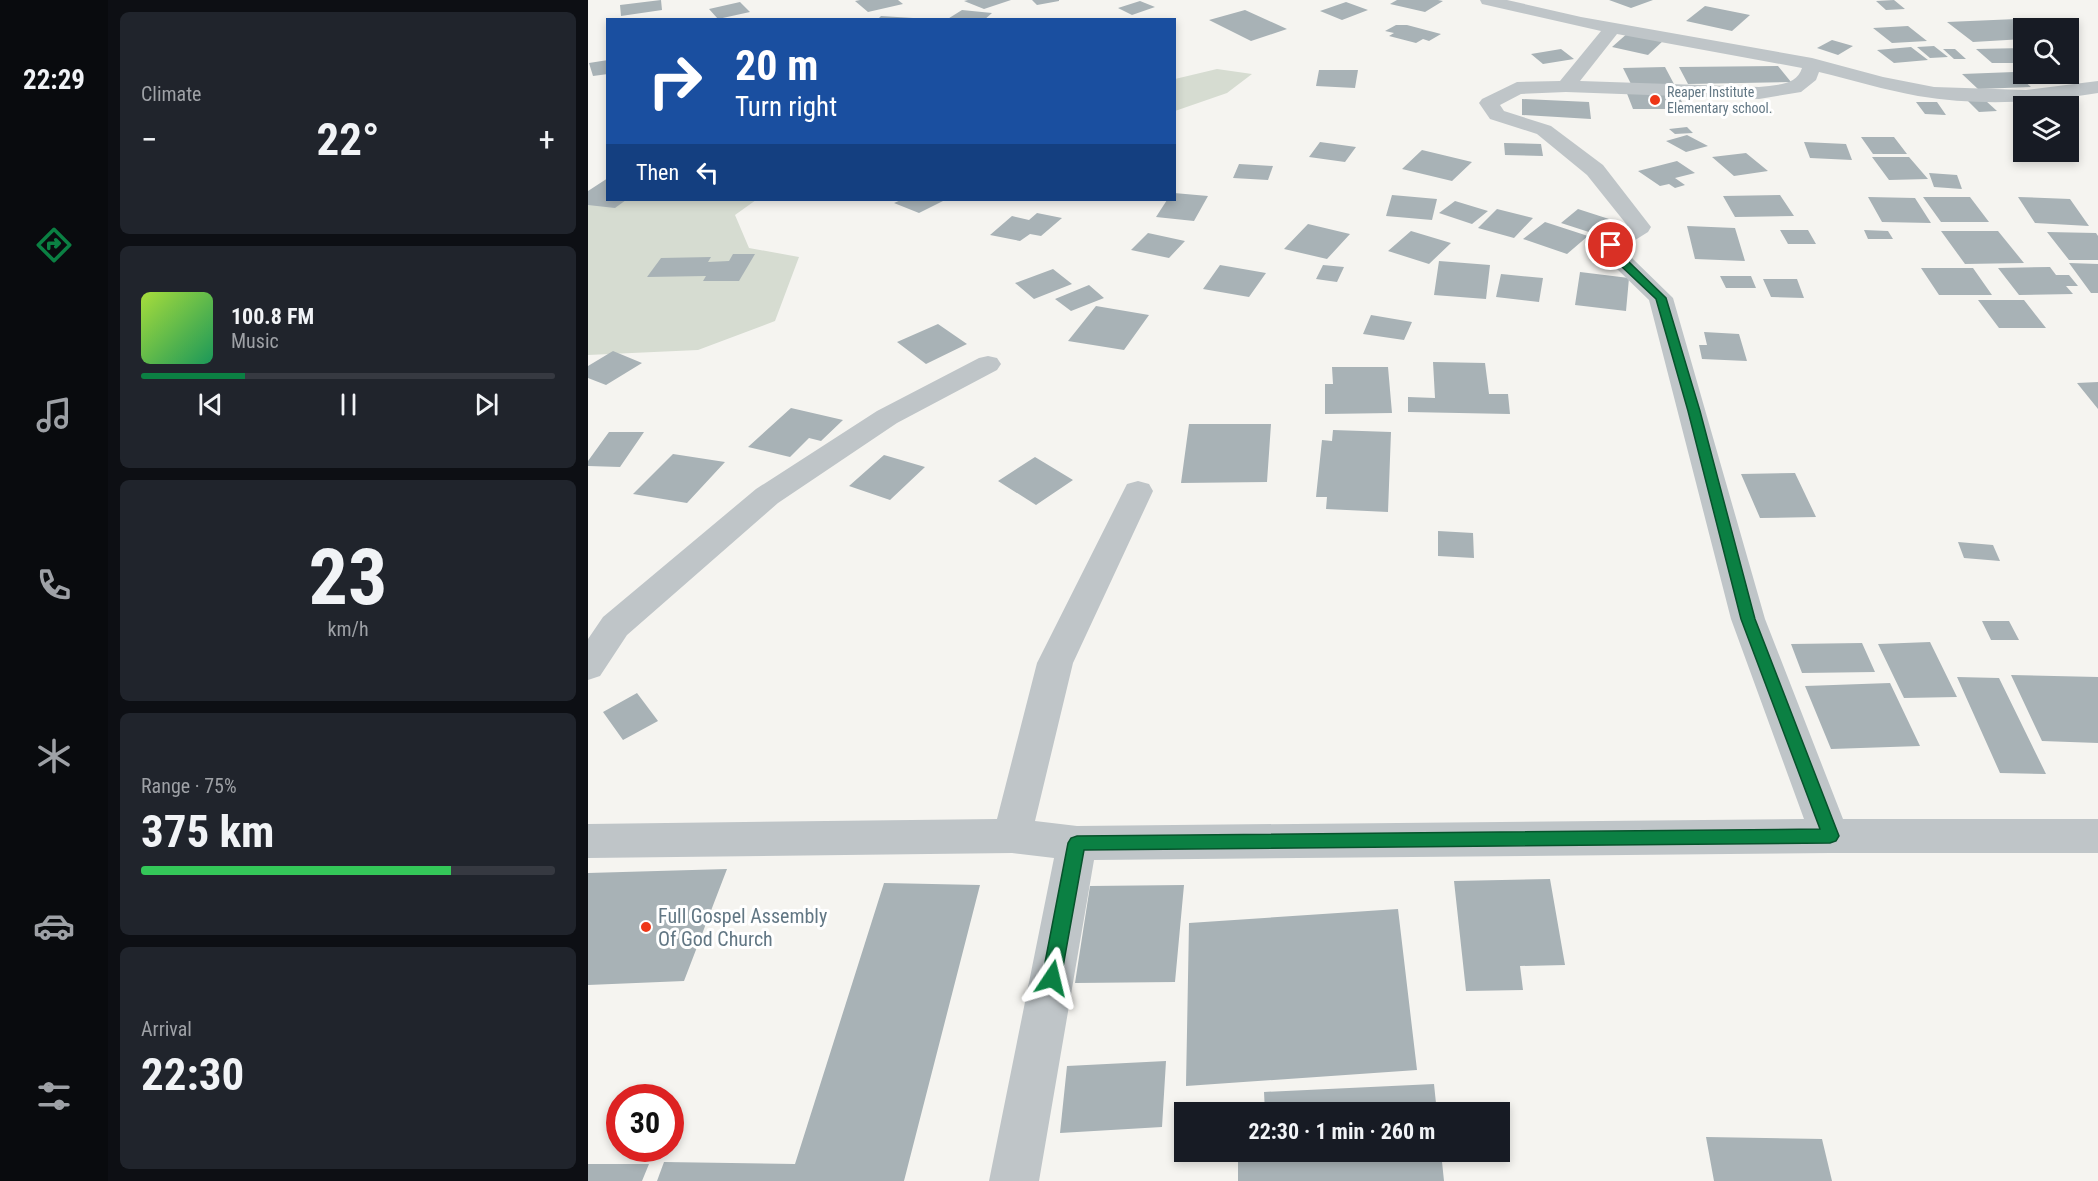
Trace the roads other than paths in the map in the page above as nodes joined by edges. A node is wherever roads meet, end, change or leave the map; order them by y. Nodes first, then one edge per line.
1 (1488, 0) edge
2 (1614, 27) junction
3 (1812, 64) junction
4 (1566, 86) junction
5 (2098, 87) edge
6 (988, 364) dead end
7 (1138, 491) dead end
8 (588, 667) edge
9 (1012, 836) junction
10 (1830, 836) junction
11 (2098, 836) edge
12 (588, 841) edge
13 (1077, 843) junction
14 (1014, 1181) edge

1 - 2 street
2 - 3 street
2 - 4 street
3 - 4 street
3 - 5 street
4 - 10 street
6 - 8 street
7 - 9 street
9 - 12 street
9 - 13 street
10 - 11 street
10 - 13 street
13 - 14 street

